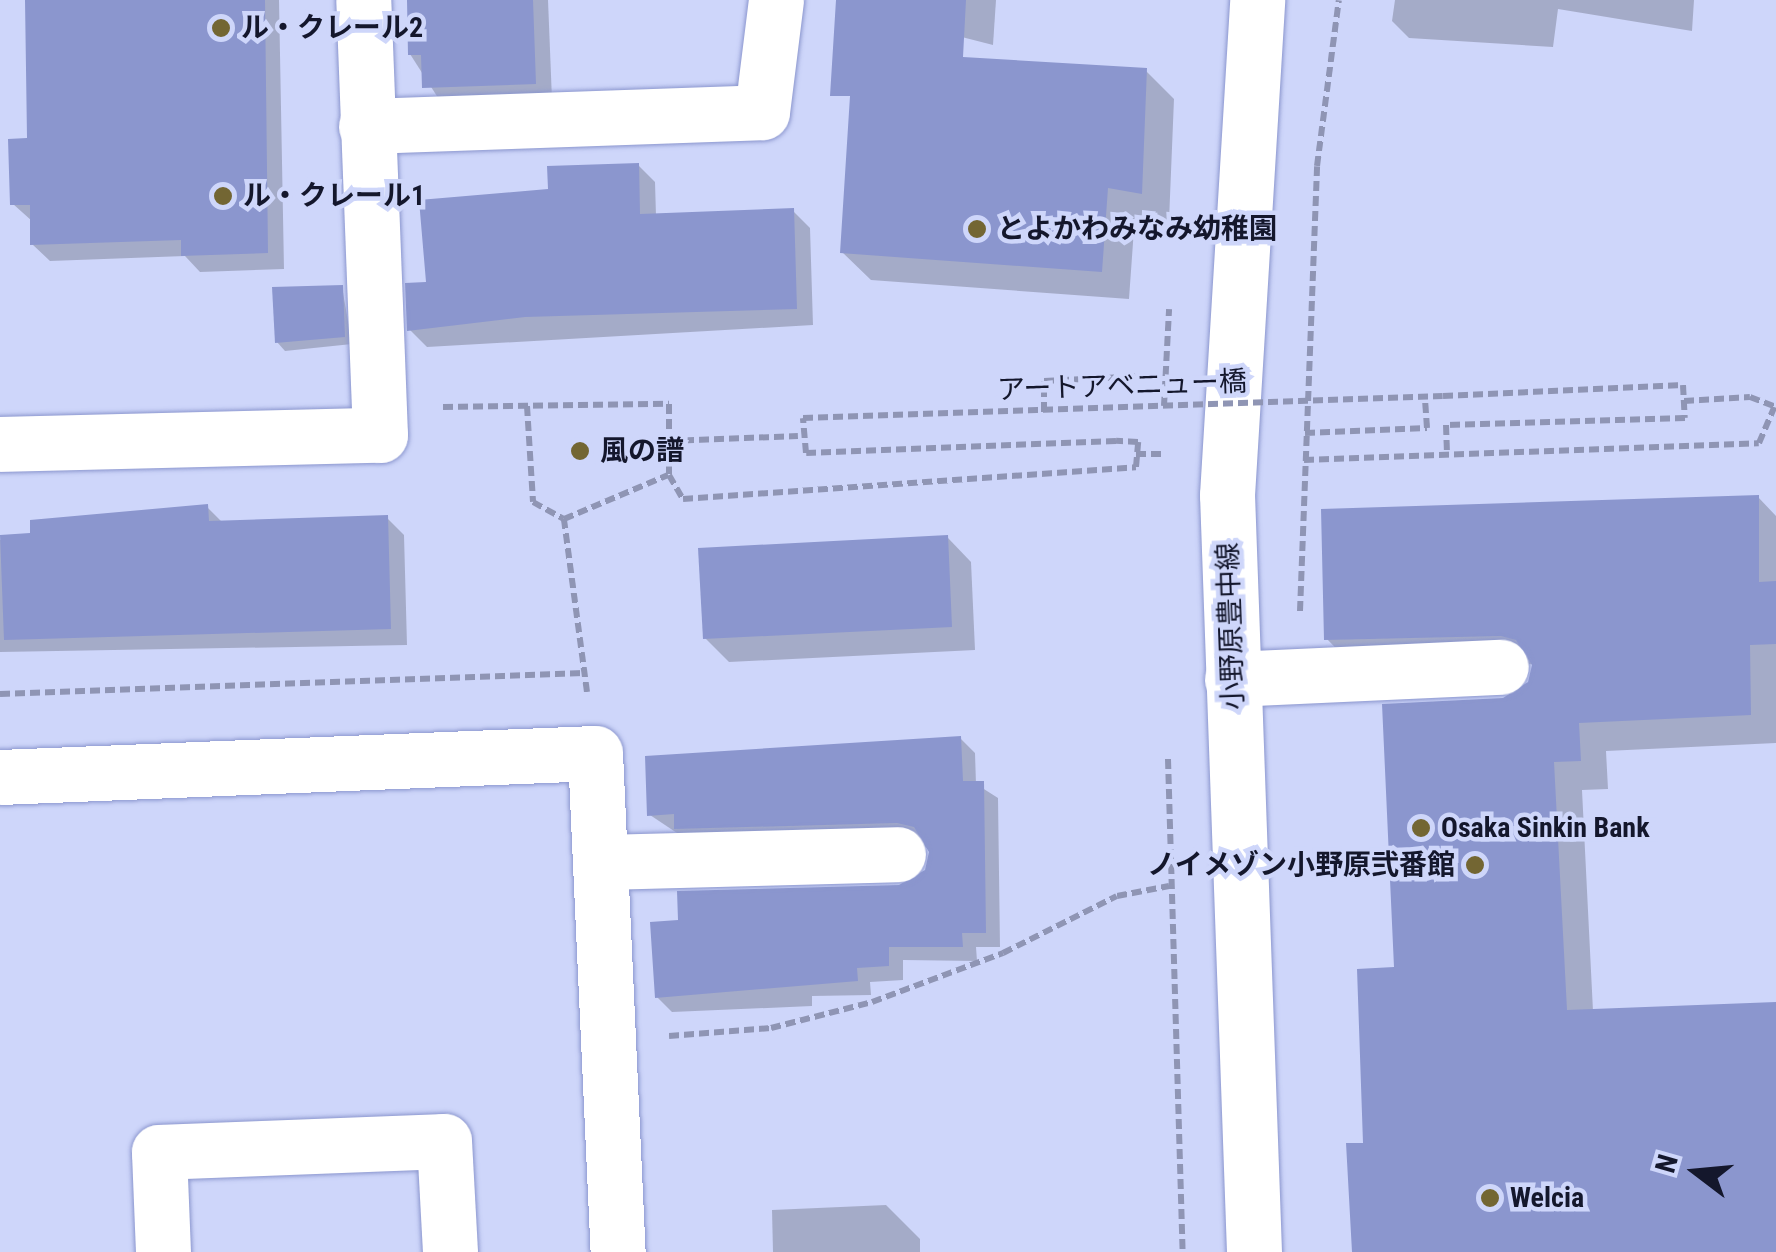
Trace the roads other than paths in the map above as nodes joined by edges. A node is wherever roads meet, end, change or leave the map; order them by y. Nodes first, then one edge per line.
1 (363, 0) edge
2 (776, 0) edge
3 (1258, 0) edge
4 (366, 126) junction
5 (0, 444) edge
6 (1500, 667) dead end
7 (1232, 678) junction
8 (0, 777) edge
9 (898, 854) dead end
10 (602, 862) junction
11 (162, 1252) edge
12 (450, 1252) edge
13 (618, 1252) edge
14 (1254, 1252) edge

1 - 4 street
2 - 4 street
3 - 7 street, 小野原豊中線
4 - 5 street
6 - 7 street
7 - 14 street, 小野原豊中線
8 - 10 street
9 - 10 street
10 - 13 street
11 - 12 street

